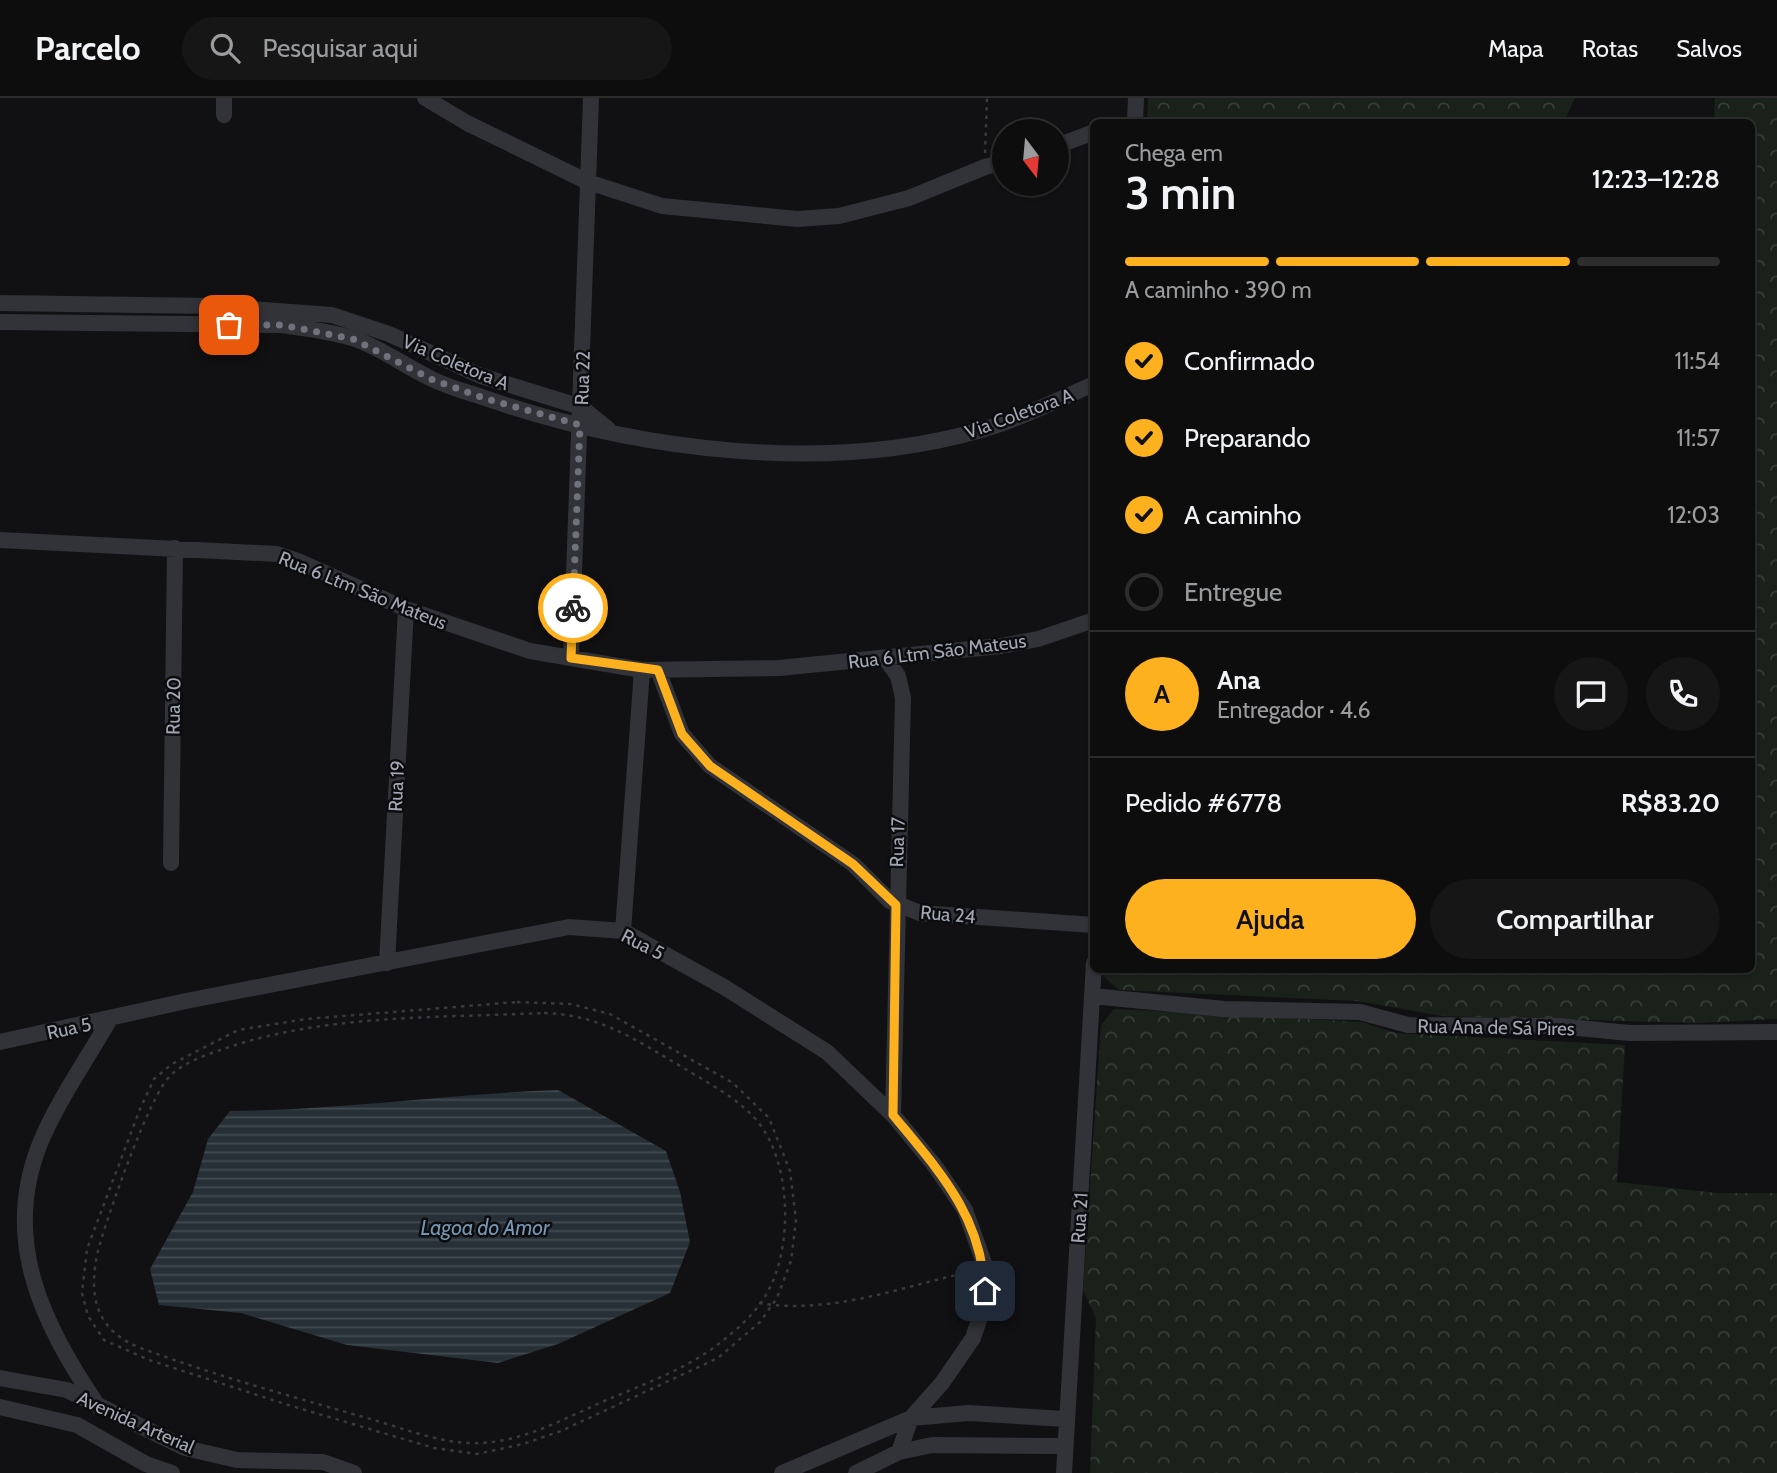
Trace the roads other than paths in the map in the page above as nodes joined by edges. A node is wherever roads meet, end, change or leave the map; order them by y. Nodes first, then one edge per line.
1 (224, 98) edge
2 (425, 98) edge
3 (591, 98) edge
4 (1136, 98) edge
5 (224, 115) dead end
6 (1131, 119) edge
7 (1090, 134) edge
8 (1069, 141) edge
9 (992, 165) edge
10 (588, 182) junction
11 (0, 303) edge
12 (0, 322) edge
13 (1090, 386) edge
14 (581, 407) junction
15 (580, 425) junction
16 (610, 431) junction
17 (0, 540) edge
18 (175, 548) junction
19 (406, 609) junction
20 (1090, 621) edge
21 (571, 658) junction
22 (885, 658) junction
23 (650, 670) junction
24 (171, 863) dead end
25 (896, 905) junction
26 (1090, 925) edge
27 (623, 931) junction
28 (387, 963) junction
29 (1093, 973) edge
30 (1092, 996) junction
31 (110, 1019) junction
32 (1777, 1032) edge
33 (0, 1042) edge
34 (893, 1115) junction
35 (0, 1378) edge
36 (97, 1406) junction
37 (0, 1407) edge
38 (911, 1418) junction
39 (1065, 1419) junction
40 (1064, 1446) junction
41 (900, 1452) junction
42 (172, 1473) edge
43 (354, 1473) edge
44 (782, 1473) edge
45 (856, 1473) edge
46 (1064, 1473) edge

1 - 5 street
2 - 10 street
3 - 10 street, Rua 22
4 - 6 street
7 - 8 street
9 - 10 street
10 - 14 street, Rua 22
11 - 14 street, Via Coletora A
12 - 15 street, Via Coletora A
13 - 16 street, Via Coletora A
14 - 15 street, Rua 22
14 - 16 street, Via Coletora A
15 - 16 street, Via Coletora A
15 - 21 street, Rua 22
17 - 18 street, Rua 6 Ltm São Mateus
18 - 19 street, Rua 6 Ltm São Mateus
18 - 24 street, Rua 20
19 - 21 street, Rua 6 Ltm São Mateus
19 - 28 street, Rua 19
20 - 22 street, Rua 6 Ltm São Mateus
21 - 23 street, Rua 6 Ltm São Mateus
22 - 23 street, Rua 6 Ltm São Mateus
22 - 25 street, Rua 17
23 - 25 street, Rua 24
23 - 27 street
25 - 26 street, Rua 24
25 - 34 street, Rua 17
27 - 28 street, Rua 5
27 - 34 street, Rua 5
28 - 31 street, Rua 5
29 - 30 street, Rua 21
30 - 32 street, Rua Ana de Sá Pires
30 - 39 street, Rua 21
31 - 33 street, Rua 5
31 - 36 street
34 - 38 street, Rua 5
35 - 36 street, Avenida Arterial
36 - 43 street, Avenida Arterial
37 - 42 street, Avenida Arterial
38 - 39 street
38 - 41 street
38 - 44 street
39 - 40 street, Rua 21
40 - 41 street
40 - 46 street, Rua 21
41 - 45 street

